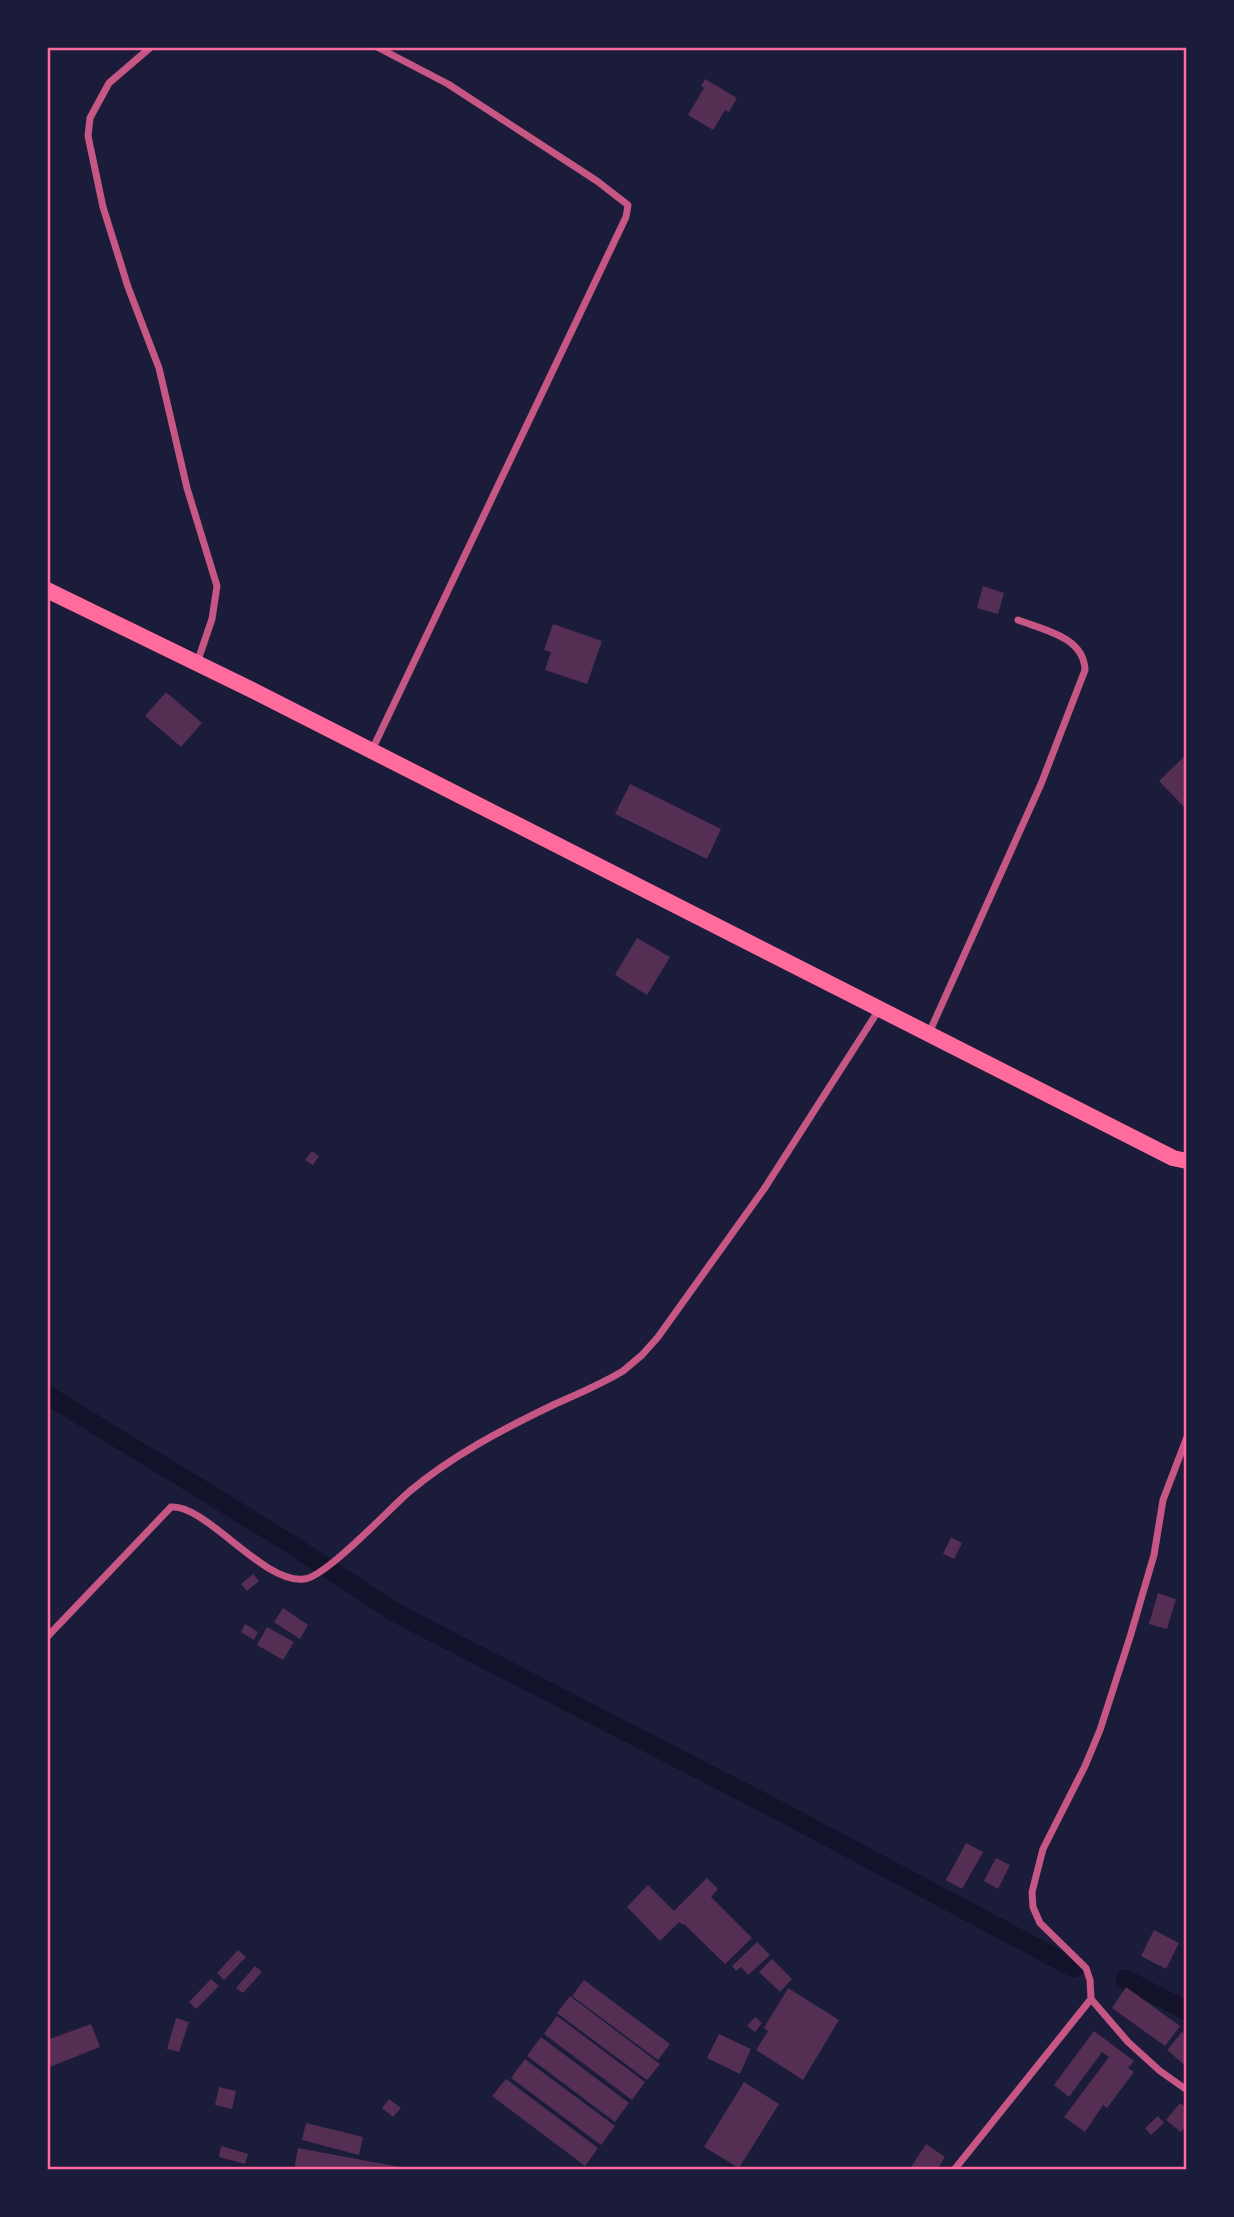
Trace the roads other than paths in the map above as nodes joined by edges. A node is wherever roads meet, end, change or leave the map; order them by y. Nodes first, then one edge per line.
1 (151, 47) edge
2 (377, 47) edge
3 (47, 590) edge
4 (1018, 620) dead end
5 (197, 664) junction
6 (371, 751) junction
7 (880, 1008) junction
8 (928, 1033) junction
9 (1180, 1160) edge
10 (1187, 1174) edge
11 (1187, 1437) edge
12 (47, 1637) edge
13 (1091, 1998) junction
14 (1187, 2090) edge
15 (954, 2170) edge

1 - 5 street
2 - 6 street
3 - 5 highway
4 - 8 street
5 - 6 highway
6 - 7 highway
7 - 8 highway
7 - 12 street
8 - 9 highway
9 - 10 highway
11 - 13 street
13 - 14 street
13 - 15 street

